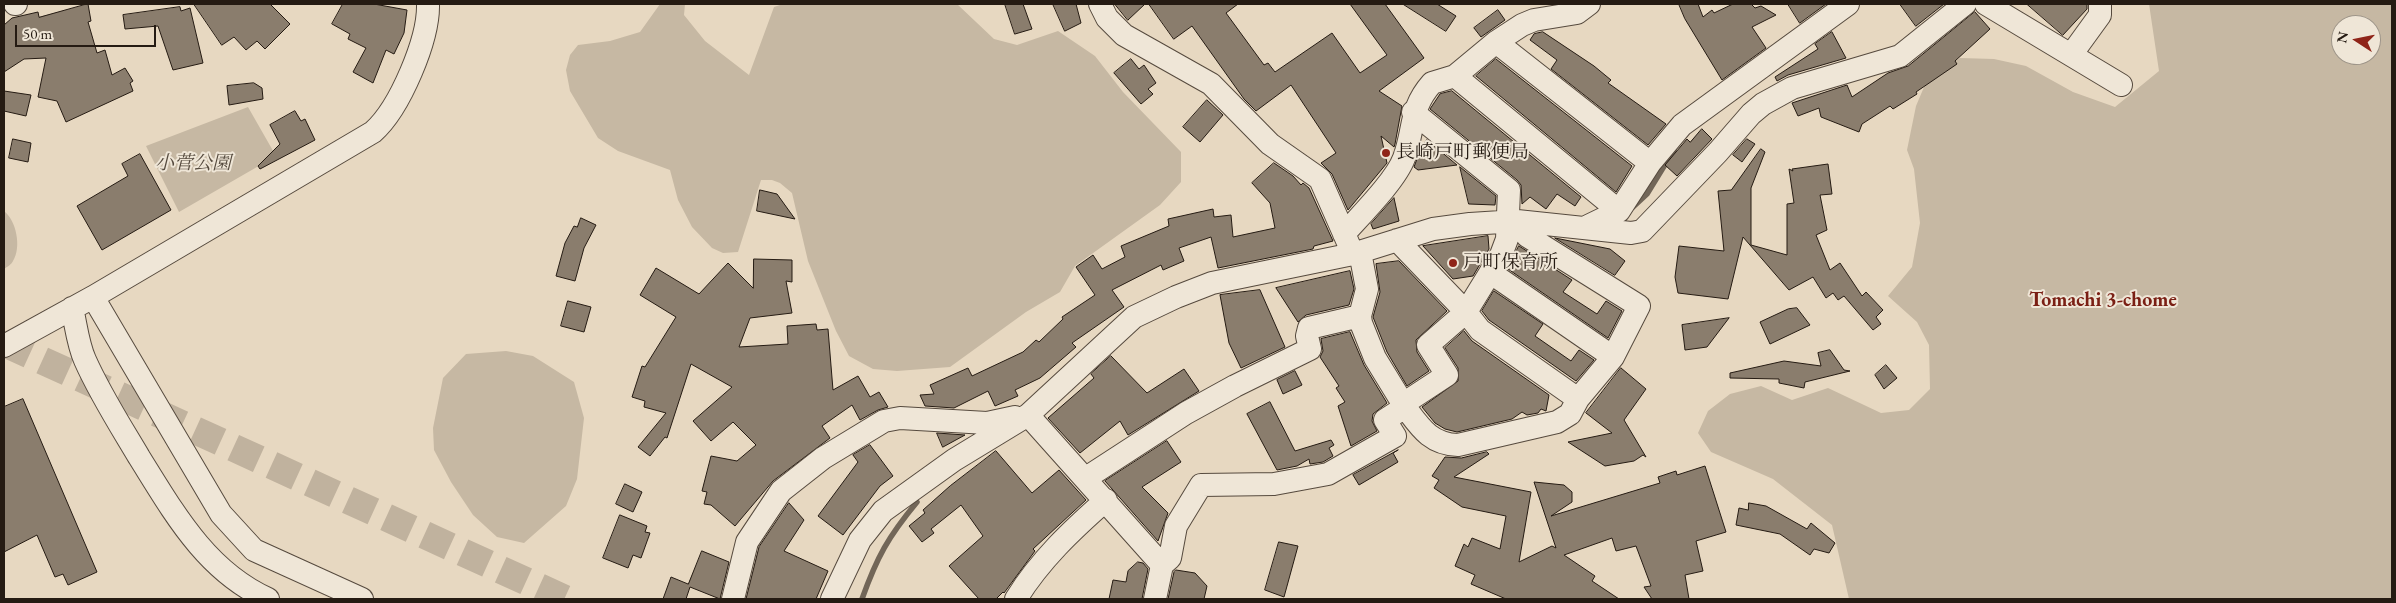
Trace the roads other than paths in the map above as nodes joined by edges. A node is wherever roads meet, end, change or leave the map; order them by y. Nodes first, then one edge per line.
1 (428, 4) edge
2 (1100, 4) edge
3 (1589, 4) edge
4 (1848, 4) edge
5 (1965, 4) edge
6 (1986, 4) edge
7 (2100, 4) edge
8 (1496, 42) junction
9 (2071, 54) junction
10 (1455, 76) junction
11 (2122, 85) dead end
12 (1414, 112) junction
13 (1650, 163) junction
14 (1619, 210) junction
15 (1512, 221) junction
16 (1584, 228) junction
17 (1344, 234) junction
18 (1397, 240) junction
19 (1357, 253) junction
20 (1491, 273) junction
21 (93, 296) junction
22 (72, 308) junction
23 (1466, 312) junction
24 (1360, 316) junction
25 (4, 346) edge
26 (1614, 357) junction
27 (1578, 399) junction
28 (1404, 406) junction
29 (1028, 415) junction
30 (1086, 478) junction
31 (1106, 500) junction
32 (1162, 565) junction
33 (268, 599) edge
34 (362, 599) edge
35 (732, 599) edge
36 (832, 599) edge
37 (1016, 599) edge
38 (1155, 599) edge

1 - 21 street
2 - 17 street
3 - 8 street
4 - 13 street
5 - 16 street
6 - 9 street
7 - 9 street
8 - 10 street
8 - 13 street
9 - 11 street
10 - 12 street
10 - 14 street
12 - 15 street
12 - 17 street
13 - 14 street
14 - 16 street
15 - 16 street
15 - 18 street
15 - 20 street
15 - 26 street
17 - 19 street
18 - 19 street
18 - 23 street
19 - 24 street
19 - 29 street
20 - 23 street
20 - 26 street
21 - 22 street
21 - 34 street
22 - 25 street
22 - 33 street
23 - 27 street
23 - 28 street
24 - 28 street
24 - 30 street
26 - 27 street
27 - 28 street
28 - 32 street
29 - 30 street
29 - 35 street
29 - 36 street
30 - 31 street
31 - 32 street
31 - 37 street
32 - 38 street

